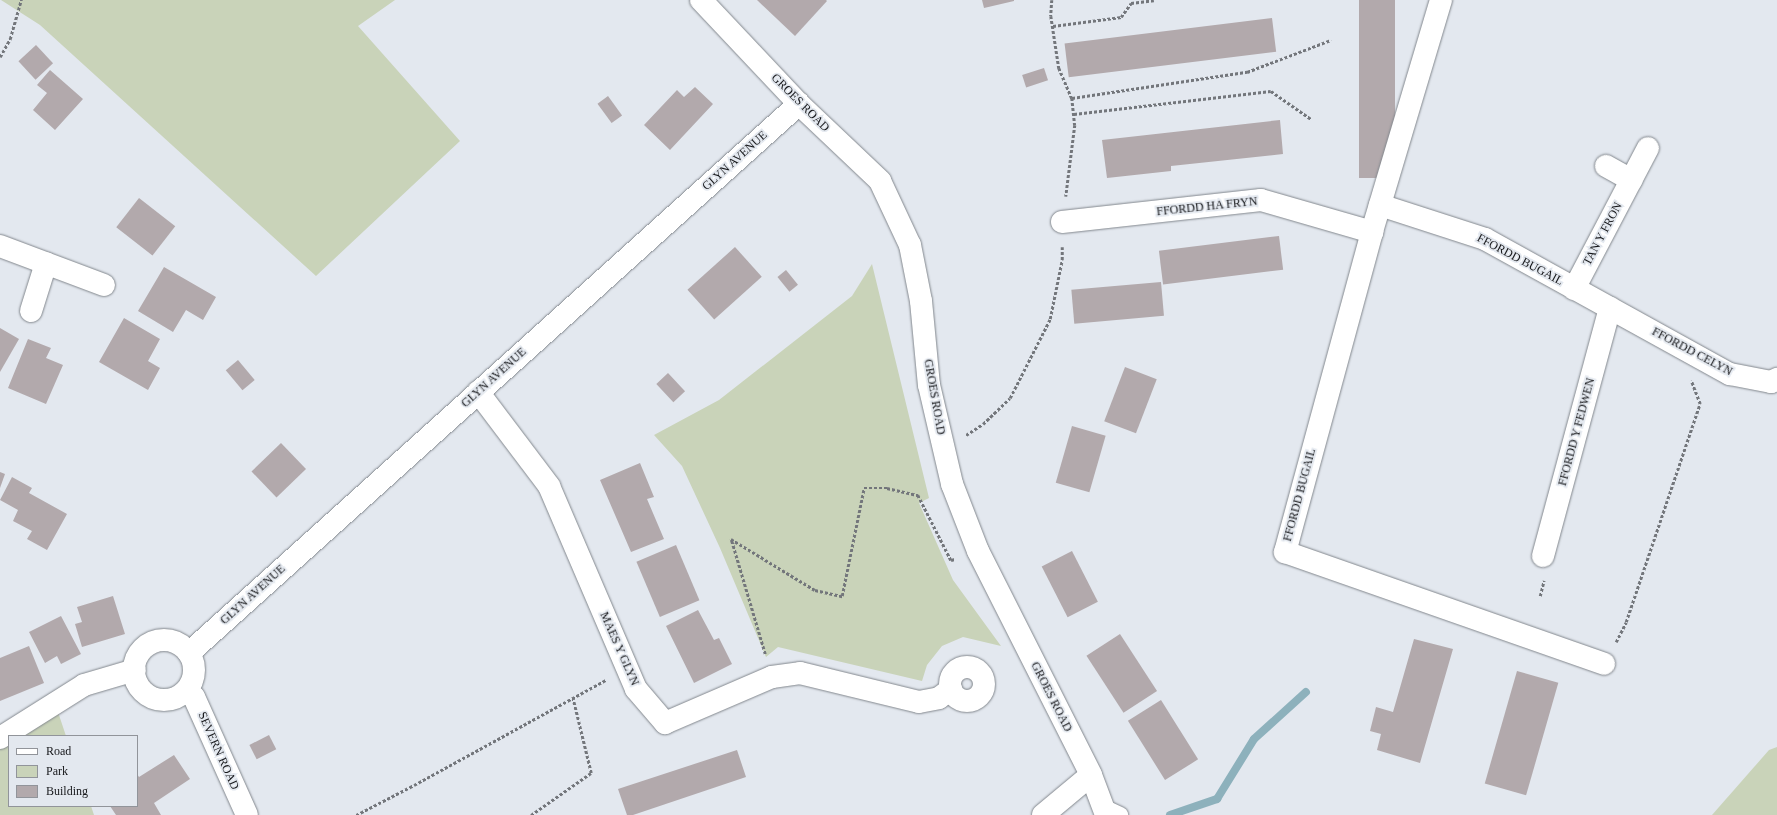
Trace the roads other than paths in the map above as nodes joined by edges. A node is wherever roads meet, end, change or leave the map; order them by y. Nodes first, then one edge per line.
1 (701, 0) edge
2 (1441, 0) edge
3 (799, 104) junction
4 (1648, 148) dead end
5 (1606, 166) dead end
6 (1631, 180) junction
7 (1380, 205) junction
8 (1062, 222) dead end
9 (1372, 232) junction
10 (0, 246) edge
11 (46, 263) junction
12 (104, 285) dead end
13 (1574, 288) junction
14 (1610, 308) junction
15 (31, 311) dead end
16 (1777, 379) edge
17 (478, 392) junction
18 (1543, 556) dead end
19 (189, 653) junction
20 (1604, 664) road end
21 (135, 670) junction
22 (951, 689) dead end
23 (185, 692) junction
24 (0, 738) edge
25 (1091, 775) junction
26 (1110, 812) edge
27 (247, 815) edge
28 (1043, 815) edge

1 - 3 street, GROES ROAD
2 - 7 street, FFORDD BUGAIL
3 - 17 street, GLYN AVENUE
3 - 25 street, GROES ROAD
4 - 6 street, TAN Y FRON
5 - 6 street
6 - 13 street, TAN Y FRON
7 - 9 street, FFORDD BUGAIL
7 - 13 street, FFORDD BUGAIL
8 - 9 street, FFORDD HA FRYN
9 - 20 street, FFORDD BUGAIL
10 - 11 street
11 - 12 street
11 - 15 street
13 - 14 street, FFORDD BUGAIL
14 - 16 street, FFORDD CELYN
14 - 18 street, FFORDD Y FEDWEN
17 - 19 street, GLYN AVENUE
17 - 22 street, MAES Y GLYN
19 - 21 street
19 - 23 street
21 - 23 street
21 - 24 street
23 - 27 street, SEVERN ROAD
25 - 26 street, GROES ROAD
25 - 28 street

